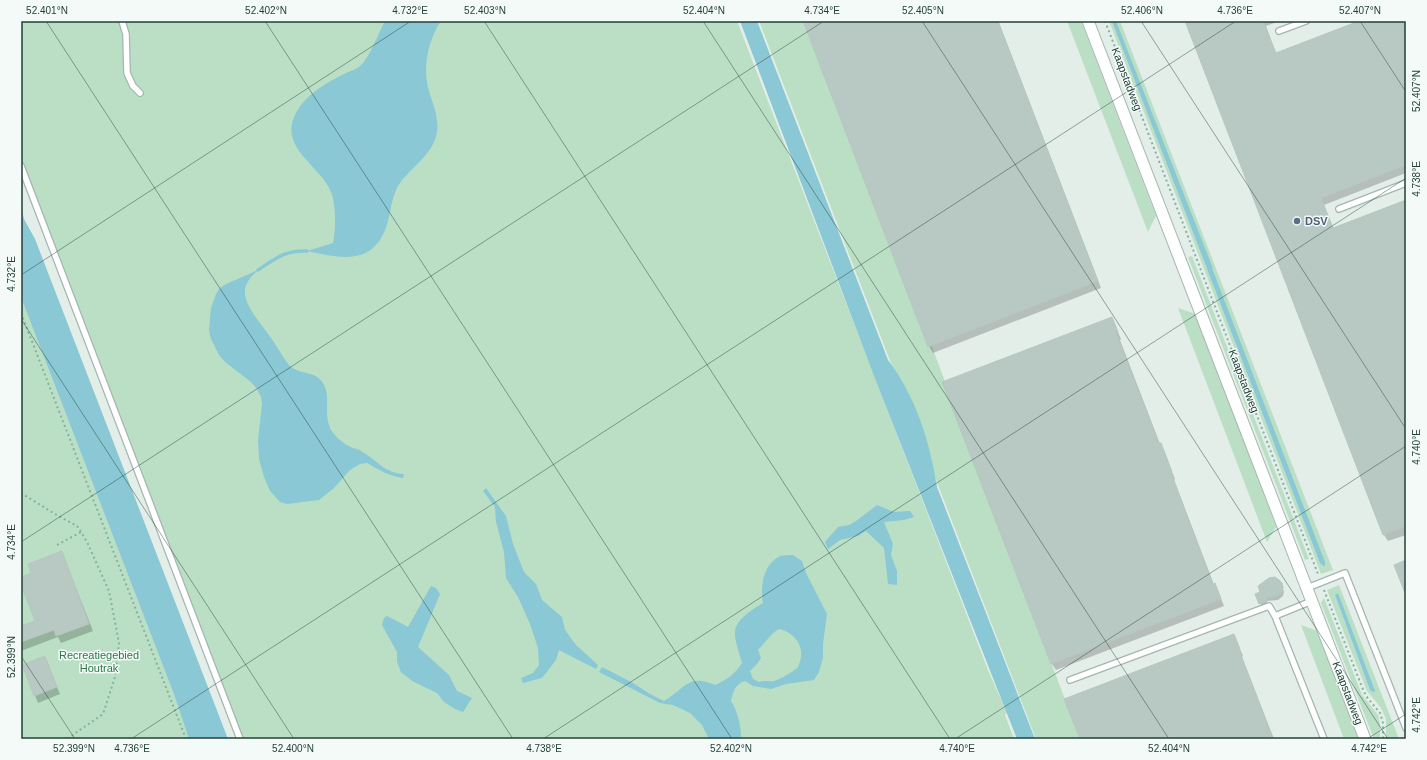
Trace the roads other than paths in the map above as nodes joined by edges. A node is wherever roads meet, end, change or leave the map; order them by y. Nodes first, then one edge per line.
1 (122, 21) edge
2 (1088, 21) edge
3 (1306, 21) edge
4 (1279, 31) dead end
5 (140, 93) dead end
6 (21, 166) edge
7 (1406, 182) edge
8 (1339, 208) dead end
9 (1307, 588) junction
10 (1312, 601) junction
11 (1275, 616) junction
12 (1070, 680) dead end
13 (1406, 728) edge
14 (240, 739) edge
15 (1324, 739) edge
16 (1365, 739) edge

1 - 5 lane
2 - 9 street, Kaapstadweg
3 - 4 lane
6 - 14 lane
7 - 8 lane
9 - 10 street, Kaapstadweg
9 - 13 lane
10 - 11 lane
10 - 16 street, Kaapstadweg
11 - 12 lane
11 - 15 lane

